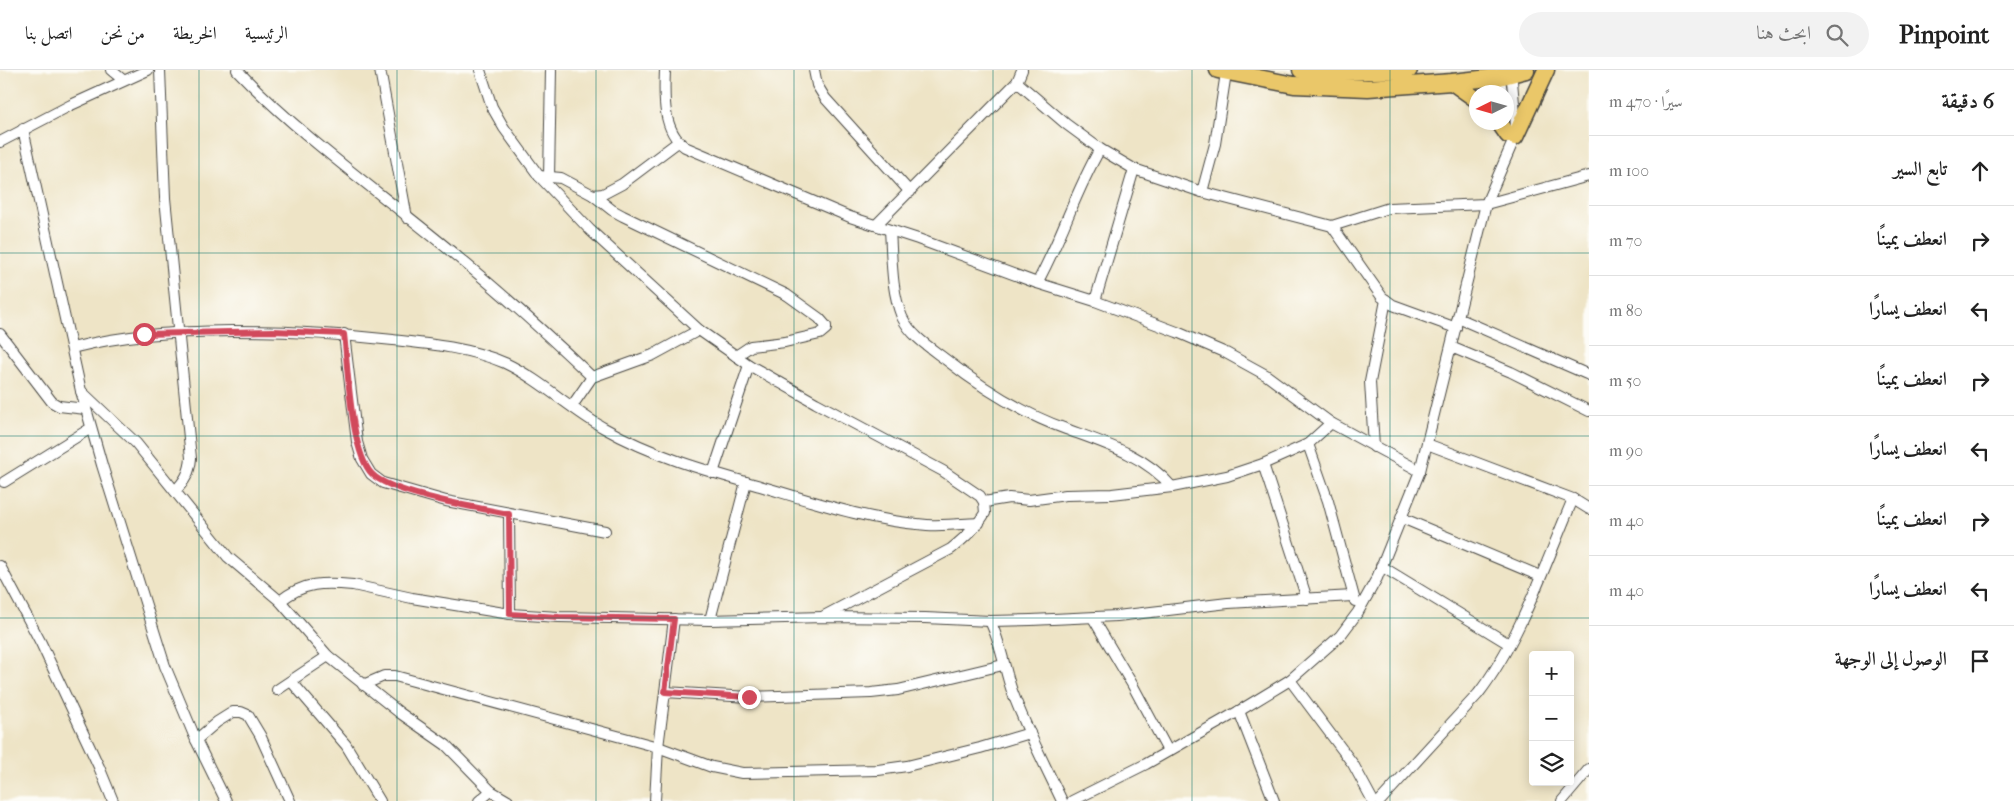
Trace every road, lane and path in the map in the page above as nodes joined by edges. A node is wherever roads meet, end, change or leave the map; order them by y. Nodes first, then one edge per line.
1 (111, 70) edge
2 (148, 70) edge
3 (160, 70) edge
4 (237, 70) edge
5 (380, 70) edge
6 (480, 70) edge
7 (551, 70) edge
8 (665, 70) edge
9 (814, 70) edge
10 (1022, 70) edge
11 (1301, 70) edge
12 (1409, 70) edge
13 (1546, 70) edge
14 (1222, 71) edge
15 (1382, 71) edge
16 (1508, 75) edge
17 (123, 80) junction
18 (1017, 82) junction
19 (1452, 82) junction
20 (1469, 95) edge
21 (23, 129) junction
22 (1508, 132) edge
23 (0, 142) edge
24 (678, 142) junction
25 (1100, 149) junction
26 (1134, 169) junction
27 (544, 176) junction
28 (1589, 176) edge
29 (910, 192) junction
30 (1202, 192) junction
31 (593, 194) junction
32 (1486, 204) junction
33 (407, 218) junction
34 (876, 225) junction
35 (1332, 226) junction
36 (890, 230) junction
37 (1037, 283) junction
38 (1386, 300) junction
39 (1095, 301) junction
40 (1457, 323) junction
41 (699, 330) junction
42 (178, 332) junction
43 (0, 334) edge
44 (344, 334) junction
45 (1451, 346) junction
46 (72, 348) junction
47 (736, 356) junction
48 (749, 366) junction
49 (1589, 375) edge
50 (592, 377) junction
51 (81, 391) junction
52 (572, 406) junction
53 (86, 409) junction
54 (1589, 411) edge
55 (1331, 423) junction
56 (91, 428) junction
57 (1308, 444) junction
58 (1427, 444) junction
59 (1374, 447) junction
60 (1263, 464) junction
61 (1420, 471) junction
62 (713, 473) junction
63 (4, 482) dead end
64 (746, 482) junction
65 (1172, 487) junction
66 (175, 491) junction
67 (1573, 499) junction
68 (984, 502) junction
69 (1589, 508) edge
70 (509, 514) junction
71 (1402, 518) junction
72 (979, 523) junction
73 (605, 531) dead end
74 (0, 566) edge
75 (1381, 566) junction
76 (1540, 576) junction
77 (1353, 596) junction
78 (1307, 599) junction
79 (280, 601) junction
80 (1358, 612) junction
81 (510, 614) junction
82 (823, 617) junction
83 (1094, 618) junction
84 (674, 619) junction
85 (710, 620) junction
86 (990, 621) junction
87 (1509, 644) junction
88 (328, 656) junction
89 (1004, 665) junction
90 (1290, 680) junction
91 (291, 681) junction
92 (363, 685) junction
93 (277, 690) dead end
94 (665, 692) junction
95 (1239, 711) junction
96 (1030, 733) junction
97 (196, 740) junction
98 (658, 747) junction
99 (1168, 751) junction
100 (1589, 769) edge
101 (491, 791) junction
102 (112, 801) edge
103 (226, 801) edge
104 (290, 801) edge
105 (380, 801) edge
106 (479, 801) edge
107 (508, 801) edge
108 (655, 801) edge
109 (1062, 801) edge
110 (1072, 801) edge
111 (1274, 801) edge
112 (1373, 801) edge
113 (1380, 801) edge
114 (1562, 801) edge

1 - 17 street
2 - 17 street
3 - 42 street
4 - 33 street
5 - 33 street
6 - 27 street
7 - 27 street
8 - 24 street
9 - 29 street
10 - 18 street
11 - 15 main road
12 - 15 main road
13 - 22 main road
14 - 19 main road
14 - 30 street
16 - 19 main road
16 - 22 street
17 - 21 street
18 - 25 street
18 - 29 street
19 - 20 main road
21 - 23 street
21 - 46 street
22 - 32 street
24 - 31 street
24 - 34 street
25 - 26 street
25 - 37 street
26 - 30 street
26 - 39 street
27 - 31 street
27 - 41 street
28 - 32 street
29 - 34 street
30 - 35 street
31 - 47 street
32 - 35 street
32 - 40 street
33 - 50 street
34 - 36 street
35 - 38 street
36 - 37 street
36 - 65 street
37 - 39 street
38 - 40 street
38 - 59 street
39 - 55 street
40 - 45 street
40 - 49 street
41 - 47 street
41 - 50 street
42 - 44 street
42 - 46 street
42 - 66 street
43 - 53 street
44 - 52 street
44 - 70 street
45 - 54 street
45 - 58 street
46 - 51 street
47 - 48 street
48 - 62 street
48 - 68 street
50 - 52 street
51 - 53 street
51 - 66 street
52 - 62 street
53 - 56 street
55 - 57 street
55 - 59 street
56 - 63 street
56 - 97 street
57 - 60 street
57 - 77 street
58 - 61 street
58 - 67 street
59 - 61 street
60 - 65 street
60 - 78 street
61 - 71 street
62 - 64 street
64 - 72 street
64 - 85 street
65 - 68 street
66 - 79 street
67 - 69 street
67 - 76 street
68 - 72 street
70 - 73 street
70 - 81 street
71 - 75 street
71 - 76 street
72 - 82 street
74 - 102 street
75 - 80 street
75 - 87 street
76 - 87 street
77 - 78 street
77 - 80 street
78 - 83 street
79 - 81 street
79 - 88 street
80 - 90 street
81 - 84 street
82 - 85 street
82 - 86 street
83 - 86 street
83 - 99 street
84 - 85 street
84 - 94 street
86 - 89 street
87 - 113 street
88 - 91 street
88 - 92 street
89 - 94 street
89 - 96 street
90 - 95 street
90 - 112 street
91 - 93 street
91 - 105 street
92 - 98 street
92 - 101 street
94 - 98 street
95 - 99 street
95 - 111 street
96 - 98 street
96 - 109 street
97 - 103 street
97 - 104 street
98 - 108 street
99 - 110 street
100 - 114 street
101 - 106 street
101 - 107 street

